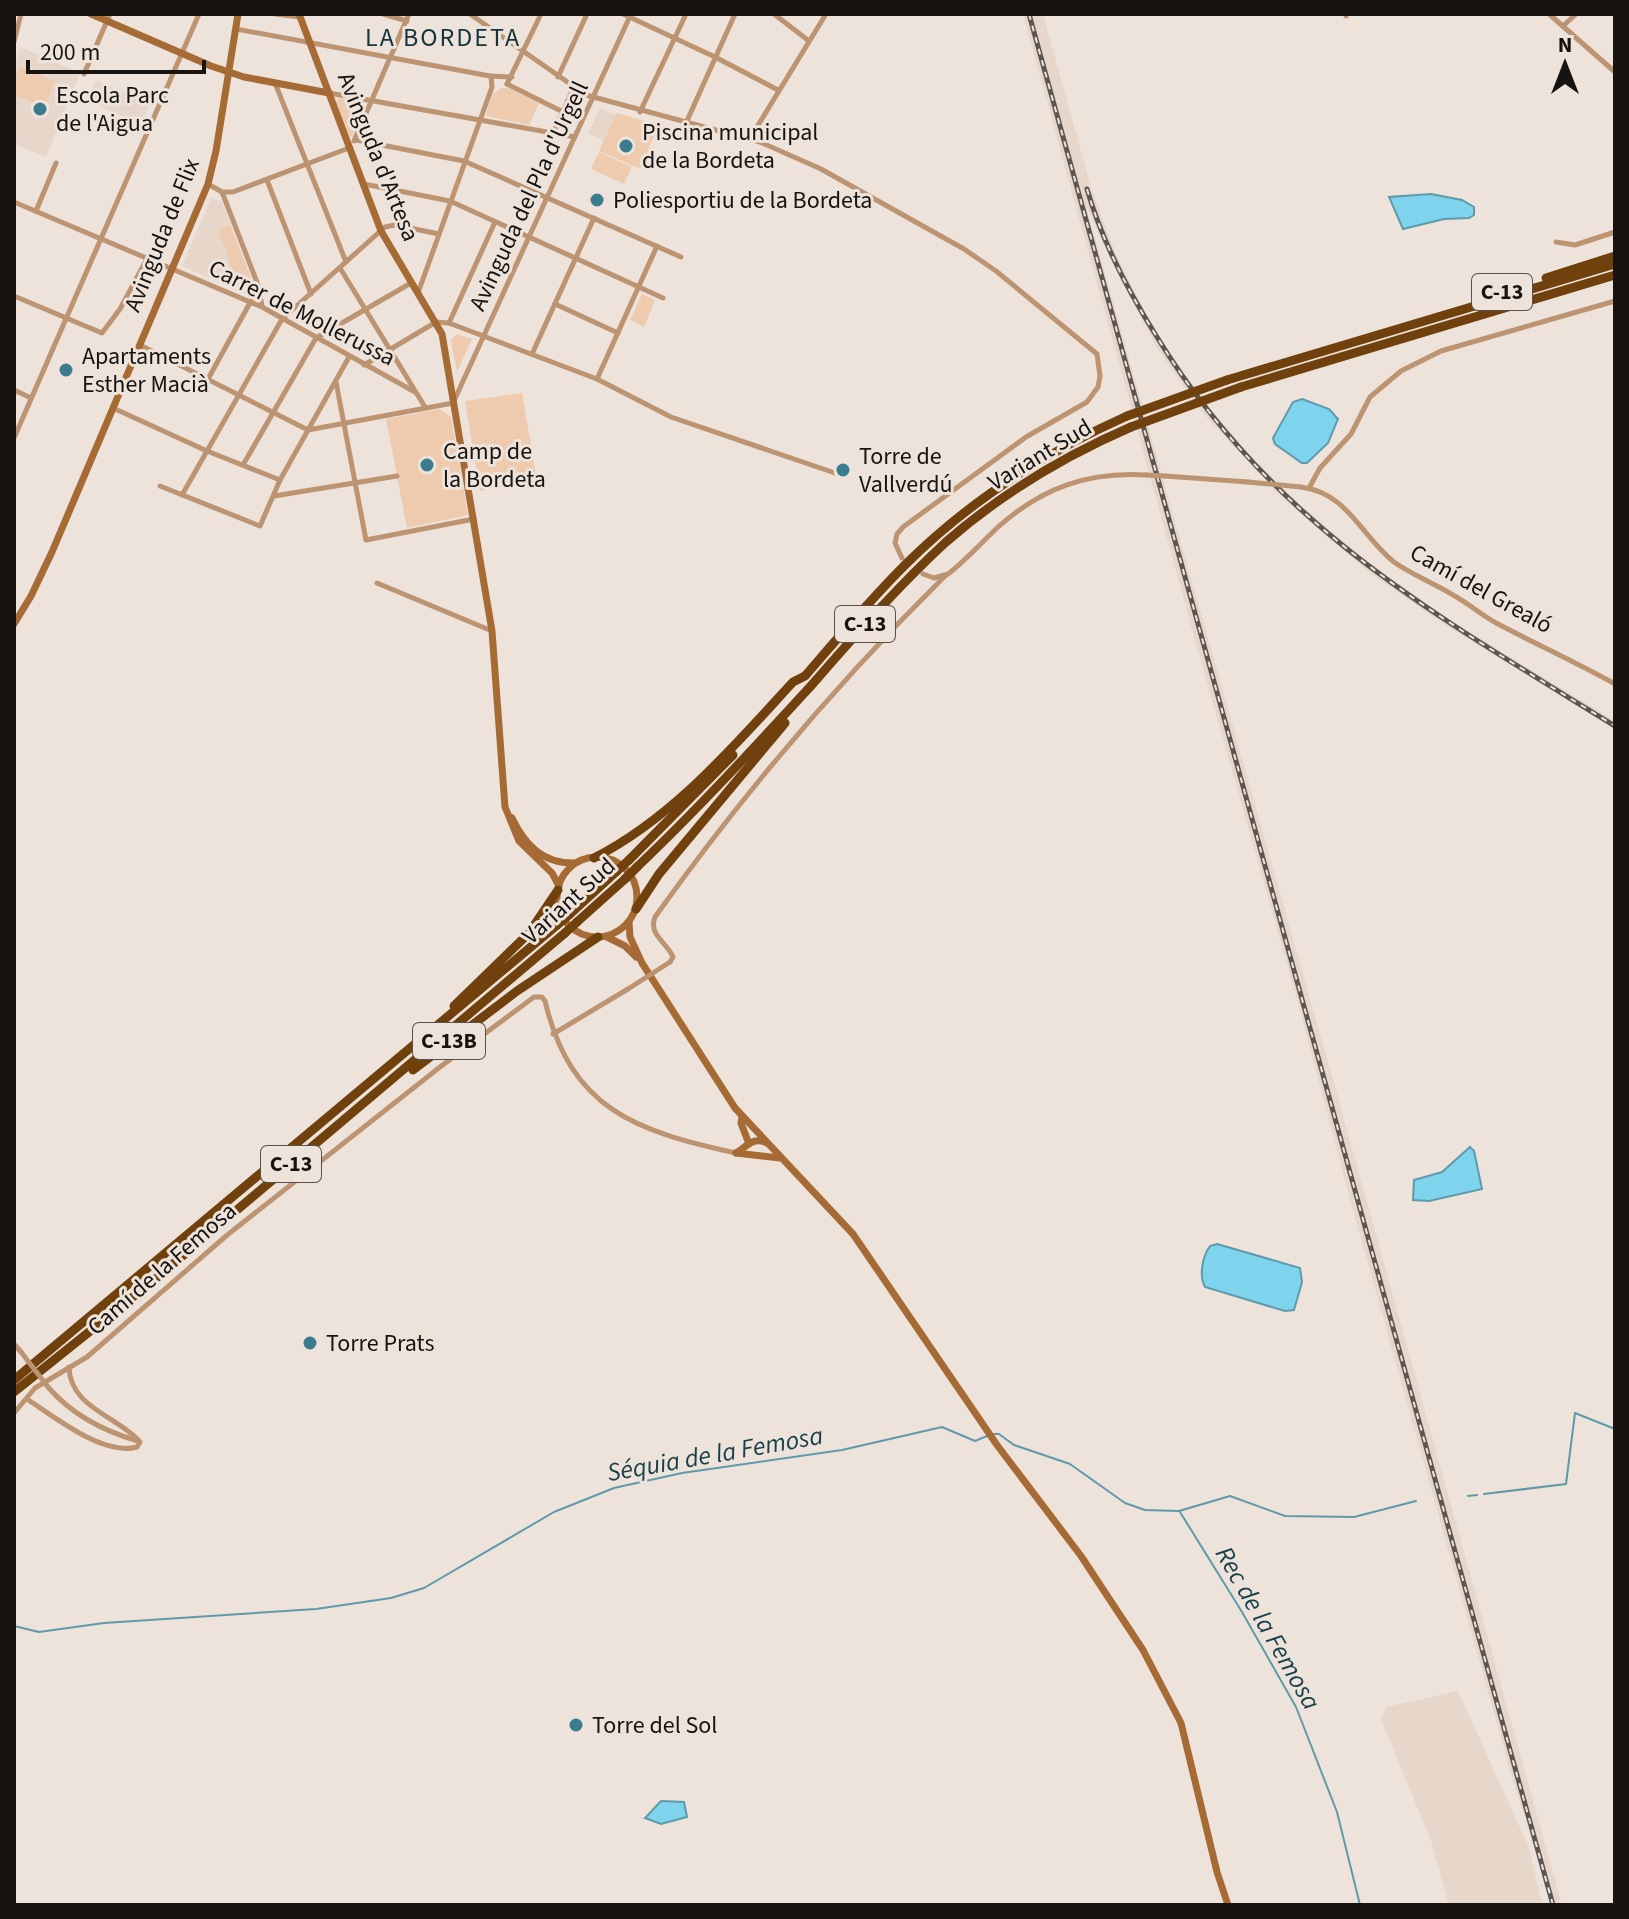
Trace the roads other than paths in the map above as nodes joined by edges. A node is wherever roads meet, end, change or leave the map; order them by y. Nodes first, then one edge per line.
1 (21, 14) edge
2 (91, 14) edge
3 (199, 14) edge
4 (238, 14) edge
5 (275, 14) edge
6 (383, 14) edge
7 (470, 14) edge
8 (541, 14) edge
9 (587, 14) edge
10 (686, 14) edge
11 (735, 14) edge
12 (774, 14) edge
13 (826, 14) edge
14 (1549, 14) edge
15 (1576, 14) edge
16 (628, 15) edge
17 (300, 16) edge
18 (108, 17) edge
19 (408, 17) edge
20 (478, 17) edge
21 (1563, 26) junction
22 (235, 29) junction
23 (675, 38) junction
24 (809, 41) junction
25 (14, 42) edge
26 (311, 43) junction
27 (183, 54) junction
28 (524, 54) junction
29 (715, 57) junction
30 (390, 58) junction
31 (228, 72) junction
32 (1615, 72) edge
33 (84, 74) dead end
34 (490, 76) junction
35 (512, 77) junction
36 (558, 77) junction
37 (275, 83) junction
38 (507, 84) junction
39 (492, 87) junction
40 (574, 87) junction
41 (778, 90) junction
42 (329, 93) junction
43 (594, 98) junction
44 (371, 100) junction
45 (563, 112) junction
46 (640, 112) junction
47 (479, 119) junction
48 (686, 123) junction
49 (553, 133) junction
50 (575, 137) junction
51 (748, 141) junction
52 (351, 144) junction
53 (464, 161) junction
54 (56, 163) dead end
55 (308, 165) junction
56 (267, 180) junction
57 (208, 184) junction
58 (363, 184) junction
59 (222, 192) junction
60 (548, 197) junction
61 (450, 201) junction
62 (14, 202) edge
63 (36, 211) junction
64 (594, 218) junction
65 (495, 222) junction
66 (381, 231) junction
67 (1615, 232) edge
68 (439, 234) junction
69 (100, 237) junction
70 (530, 237) junction
71 (1556, 242) dead end
72 (657, 246) junction
73 (1615, 256) edge
74 (148, 257) junction
75 (681, 257) dead end
76 (576, 258) junction
77 (346, 262) junction
78 (1615, 264) edge
79 (172, 267) junction
80 (340, 268) junction
81 (1615, 275) edge
82 (411, 283) junction
83 (639, 286) junction
84 (311, 294) junction
85 (418, 294) junction
86 (14, 296) edge
87 (663, 298) dead end
88 (251, 301) junction
89 (1615, 301) edge
90 (555, 304) junction
91 (262, 307) junction
92 (366, 311) junction
93 (66, 317) junction
94 (282, 319) junction
95 (436, 322) junction
96 (449, 323) junction
97 (1391, 331) junction
98 (618, 333) junction
99 (484, 336) junction
100 (316, 338) junction
101 (140, 345) junction
102 (390, 351) junction
103 (532, 354) junction
104 (349, 357) junction
105 (364, 365) junction
106 (208, 379) junction
107 (464, 379) junction
108 (597, 379) junction
109 (335, 380) junction
110 (450, 380) junction
111 (14, 390) edge
112 (415, 392) junction
113 (239, 394) junction
114 (31, 398) junction
115 (453, 403) junction
116 (425, 407) junction
117 (113, 408) junction
118 (275, 413) junction
119 (344, 423) junction
120 (308, 430) junction
121 (14, 438) edge
122 (207, 451) junction
123 (243, 465) junction
124 (835, 473) dead end
125 (397, 476) dead end
126 (280, 480) junction
127 (355, 483) junction
128 (160, 486) dead end
129 (1309, 488) junction
130 (182, 495) junction
131 (273, 496) junction
132 (474, 519) junction
133 (902, 558) dead end
134 (923, 574) dead end
135 (945, 576) junction
136 (377, 583) dead end
137 (892, 595) junction
138 (14, 624) edge
139 (492, 635) junction
140 (805, 676) junction
141 (1615, 684) edge
142 (505, 802) junction
143 (515, 834) junction
144 (544, 857) junction
145 (594, 858) junction
146 (577, 863) junction
147 (633, 864) junction
148 (559, 888) junction
149 (636, 909) junction
150 (629, 922) junction
151 (561, 929) junction
152 (602, 937) junction
153 (642, 963) junction
154 (553, 1034) junction
155 (341, 1109) junction
156 (742, 1116) junction
157 (765, 1140) junction
158 (749, 1144) junction
159 (306, 1151) junction
160 (736, 1153) junction
161 (757, 1154) junction
162 (783, 1159) junction
163 (14, 1344) edge
164 (69, 1367) junction
165 (14, 1380) edge
166 (14, 1392) edge
167 (27, 1399) junction
168 (14, 1413) edge
169 (140, 1442) junction
170 (1228, 1905) edge

1 - 25 street
2 - 18 main road
3 - 27 street
4 - 22 main road, Avinguda de Flix
5 - 17 street
6 - 19 street
7 - 20 street
8 - 28 street
9 - 36 street
10 - 23 street
11 - 29 street
12 - 24 street
13 - 24 street
14 - 21 street
15 - 21 street
16 - 23 street
16 - 43 street, Avinguda del Pla d'Urgell
17 - 26 main road, Avinguda d'Artesa
18 - 27 main road
18 - 33 street
19 - 30 street
20 - 28 street
21 - 32 street
22 - 26 street
22 - 31 main road, Avinguda de Flix
23 - 29 street
23 - 46 street
24 - 41 street
26 - 30 street
26 - 42 main road, Avinguda d'Artesa
27 - 31 main road
27 - 69 street
28 - 35 street
28 - 36 street
29 - 41 street
29 - 48 street
30 - 34 street
30 - 44 street
31 - 37 main road
31 - 57 main road, Avinguda de Flix
34 - 35 street
34 - 39 street
35 - 38 street
36 - 40 street
37 - 42 main road
37 - 55 street
38 - 39 street
38 - 45 street
39 - 47 street
40 - 43 street
40 - 45 street
41 - 51 street
42 - 44 street
42 - 52 main road, Avinguda d'Artesa
43 - 46 street
43 - 50 street, Avinguda del Pla d'Urgell
44 - 47 street
44 - 52 street
45 - 49 street
46 - 48 street
47 - 49 street
47 - 53 street
48 - 51 street
49 - 50 street
50 - 60 street, Avinguda del Pla d'Urgell
51 - 133 street
52 - 53 street
52 - 55 street
52 - 58 main road, Avinguda d'Artesa
53 - 60 street
53 - 61 street
54 - 63 street
55 - 56 street
55 - 77 street
56 - 59 street
56 - 84 street
57 - 59 street
57 - 79 main road, Avinguda de Flix
58 - 61 street
58 - 66 main road, Avinguda d'Artesa
59 - 91 street
60 - 64 street
60 - 70 street, Avinguda del Pla d'Urgell
61 - 65 street
61 - 68 street
62 - 63 street, Carrer de Mollerussa
63 - 69 street, Carrer de Mollerussa
64 - 72 street
64 - 76 street
65 - 70 street
65 - 96 street
66 - 68 street
66 - 77 street
66 - 82 main road, Avinguda d'Artesa
67 - 71 street
68 - 85 street
69 - 74 street, Carrer de Mollerussa
69 - 93 street
70 - 76 street
70 - 99 street, Avinguda del Pla d'Urgell
72 - 75 street
72 - 83 street
73 - 97 highway, C-13
74 - 79 street, Carrer de Mollerussa
74 - 93 street
76 - 83 street
76 - 90 street
77 - 80 street
78 - 97 highway
79 - 88 street, Carrer de Mollerussa
79 - 101 main road, Avinguda de Flix
80 - 84 street
80 - 92 street
81 - 137 highway, Variant Sud / C-13, bridge
82 - 85 main road, Avinguda d'Artesa
82 - 92 street
83 - 87 street
83 - 98 street
84 - 94 street
85 - 95 main road, Avinguda d'Artesa
86 - 93 street
88 - 91 street, Carrer de Mollerussa
88 - 106 street
89 - 129 street
90 - 98 street
90 - 103 street
91 - 94 street, Carrer de Mollerussa
92 - 100 street
92 - 102 street
93 - 114 street
94 - 100 street, Carrer de Mollerussa
94 - 113 street
95 - 96 street
95 - 102 street
95 - 110 main road, Avinguda d'Artesa
96 - 99 street
97 - 140 highway, C-13, bridge
98 - 108 street
99 - 103 street
99 - 107 street, Avinguda del Pla d'Urgell
100 - 104 street, Carrer de Mollerussa
100 - 118 street
101 - 106 street
101 - 117 main road, Avinguda de Flix
102 - 105 street
102 - 112 street
103 - 108 street
104 - 105 street, Carrer de Mollerussa
104 - 109 street
105 - 112 street, Carrer de Mollerussa
106 - 113 street
107 - 110 street
107 - 115 street, Avinguda del Pla d'Urgell
108 - 124 street
109 - 119 street
109 - 120 street
110 - 115 main road, Avinguda d'Artesa
111 - 114 street
112 - 116 street
113 - 118 street
113 - 122 street
114 - 121 street
115 - 116 street
115 - 132 main road, Avinguda d'Artesa
116 - 119 street
117 - 122 street
117 - 138 main road, Avinguda de Flix
118 - 120 street
118 - 123 street
119 - 120 street
119 - 127 street
120 - 126 street
122 - 123 street
122 - 130 street
123 - 126 street
125 - 127 street
126 - 131 street
127 - 131 street
127 - 132 street
128 - 130 street
129 - 135 street, Camí del Grealó, bridge
129 - 141 street, Camí del Grealó
130 - 131 street
132 - 139 main road, Avinguda d'Artesa
134 - 135 street
135 - 154 street, Camí del Grealó, bridge
136 - 139 street
137 - 147 highway, Variant Sud / C-13
137 - 149 highway
139 - 142 main road, Avinguda d'Artesa
140 - 145 highway
140 - 147 highway, Variant Sud / C-13
142 - 143 main road
142 - 144 main road
143 - 144 main road
143 - 148 main road
144 - 146 main road
145 - 146 main road
145 - 149 main road
146 - 148 main road
147 - 151 highway, Variant Sud / C-13, bridge
148 - 152 main road
148 - 155 highway, C-13B
149 - 150 main road
150 - 152 main road
150 - 153 main road
151 - 155 highway, Variant Sud / C-13
151 - 159 highway, Variant Sud / C-13
152 - 153 main road
152 - 159 highway, C-13B
153 - 156 main road
154 - 160 street, Camí de la Femosa
154 - 164 street, Camí de la Femosa
155 - 165 highway, C-13
156 - 157 main road
156 - 158 main road
157 - 158 main road
157 - 161 main road
157 - 162 main road
158 - 160 main road
159 - 166 highway, Variant Sud / C-13
160 - 161 main road
161 - 162 main road
162 - 170 main road
163 - 169 street, bridge
164 - 167 street, Camí de la Femosa
164 - 169 street
167 - 168 street, Camí de la Femosa
167 - 169 street

